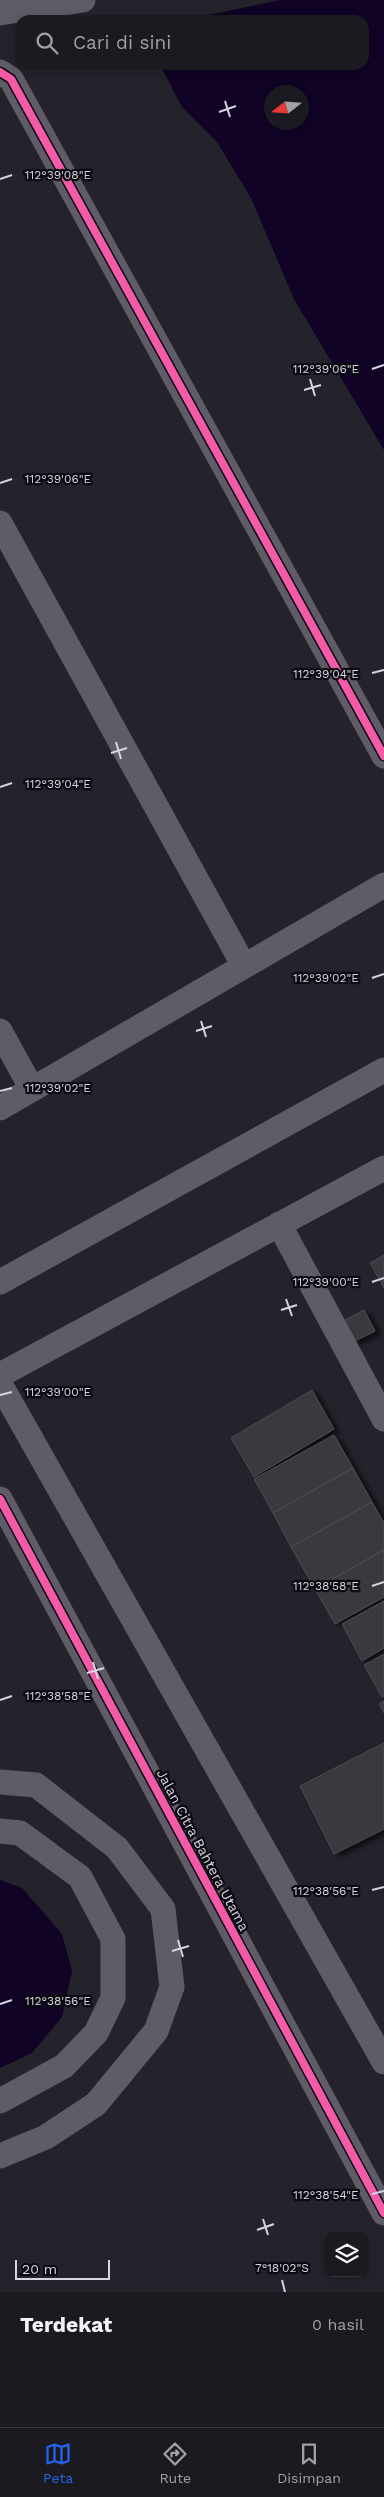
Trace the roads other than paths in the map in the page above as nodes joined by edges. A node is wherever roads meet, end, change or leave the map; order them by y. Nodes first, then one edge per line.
1 (83, 0) edge
2 (0, 13) edge
3 (0, 72) edge
4 (0, 523) edge
5 (384, 756) edge
6 (384, 885) edge
7 (244, 966) junction
8 (0, 1031) edge
9 (384, 1070) edge
10 (32, 1089) junction
11 (0, 1108) edge
12 (384, 1168) edge
13 (279, 1224) junction
14 (0, 1282) edge
15 (0, 1375) edge
16 (0, 1384) edge
17 (384, 1420) edge
18 (0, 1499) edge
19 (0, 1782) edge
20 (0, 1831) edge
21 (384, 2062) edge
22 (0, 2101) edge
23 (0, 2156) edge
24 (384, 2213) edge

1 - 2 street
3 - 5 street
4 - 7 street
6 - 7 street
7 - 10 street
8 - 10 street
9 - 14 street
10 - 11 street
12 - 13 street
13 - 15 street
13 - 17 street
16 - 21 street
18 - 24 street, Jalan Citra Bahtera Utama
19 - 23 street
20 - 22 street

